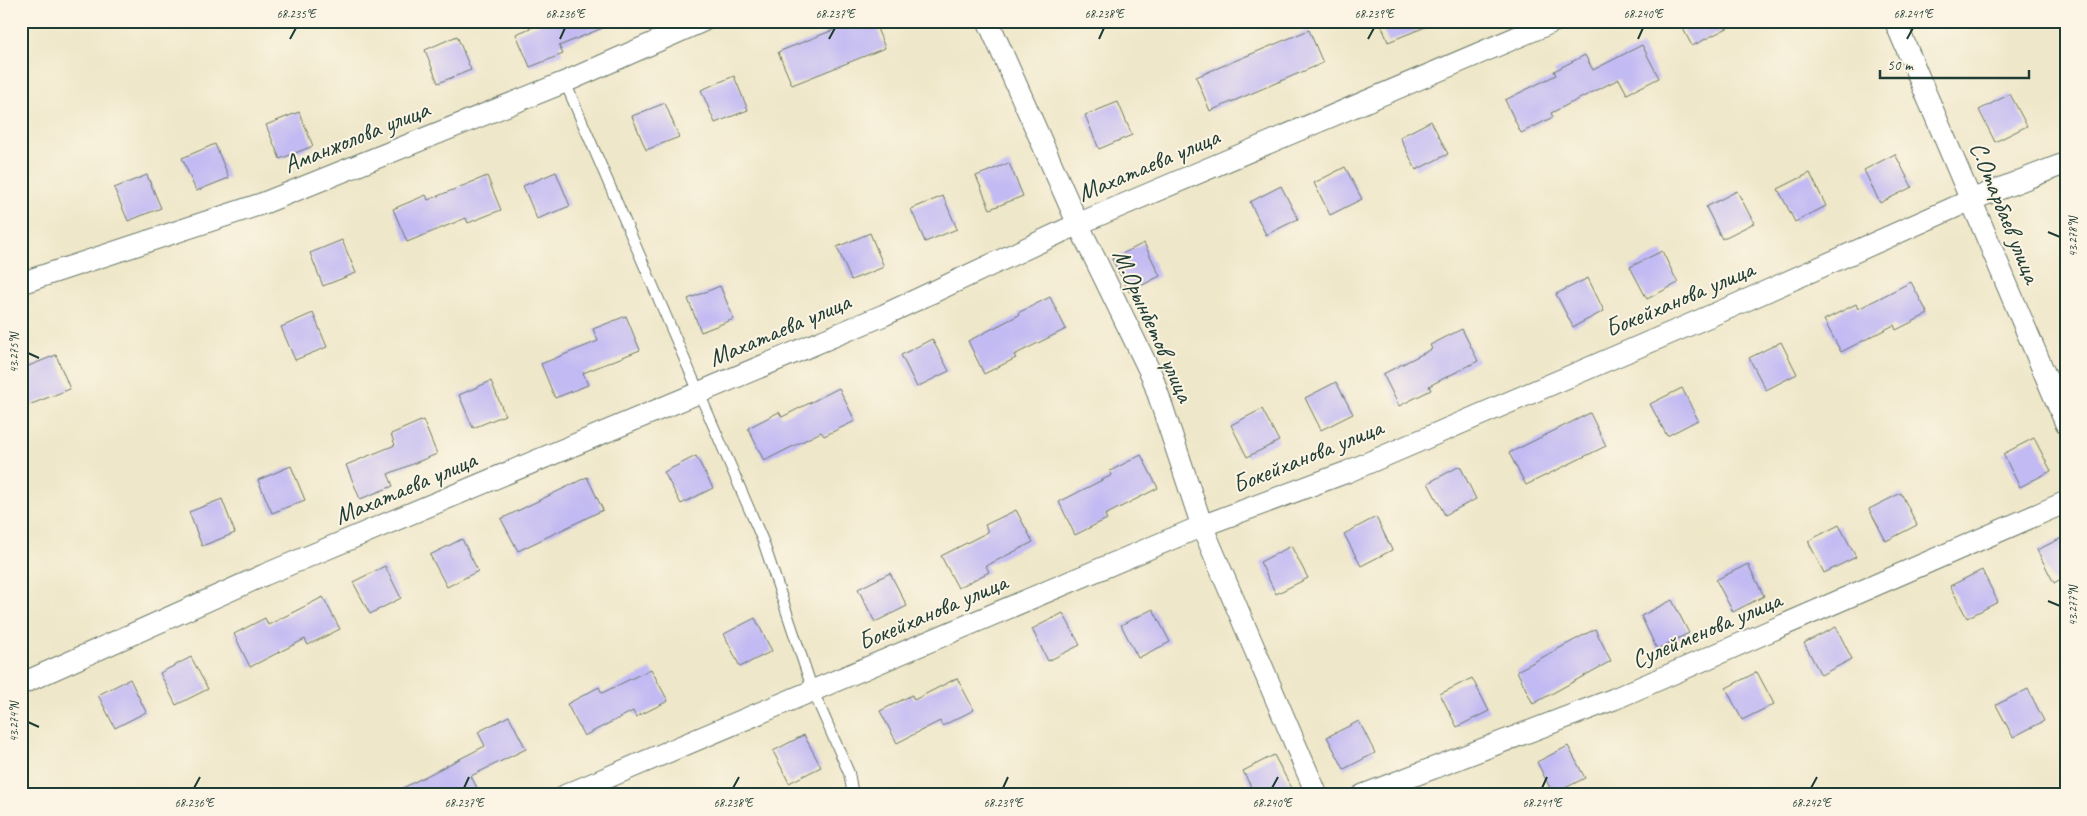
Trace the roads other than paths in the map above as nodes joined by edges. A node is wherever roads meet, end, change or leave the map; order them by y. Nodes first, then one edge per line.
1 (703, 21) edge
2 (988, 21) edge
3 (1555, 21) edge
4 (1894, 21) edge
5 (565, 82) junction
6 (2066, 163) edge
7 (1971, 200) junction
8 (1078, 224) junction
9 (21, 283) edge
10 (699, 393) junction
11 (2066, 424) edge
12 (2066, 502) edge
13 (1202, 526) junction
14 (21, 684) edge
15 (813, 691) junction
16 (566, 795) edge
17 (853, 795) edge
18 (1317, 795) edge
19 (1362, 795) edge

1 - 5 street, Аманжолова улица
2 - 8 street, М.Орынбетов улица
3 - 8 street, Махатаева улица
4 - 7 street, С.Отарбаев улица
5 - 9 street, Аманжолова улица
5 - 10 lane
6 - 7 street, Бокейханова улица
7 - 11 street, С.Отарбаев улица
7 - 13 street, Бокейханова улица
8 - 10 street, Махатаева улица
8 - 13 street, М.Орынбетов улица
10 - 14 street, Махатаева улица
10 - 15 lane
12 - 19 street, Сулейменова улица
13 - 15 street, Бокейханова улица
13 - 18 street, М.Орынбетов улица
15 - 16 street, Бокейханова улица
15 - 17 lane

